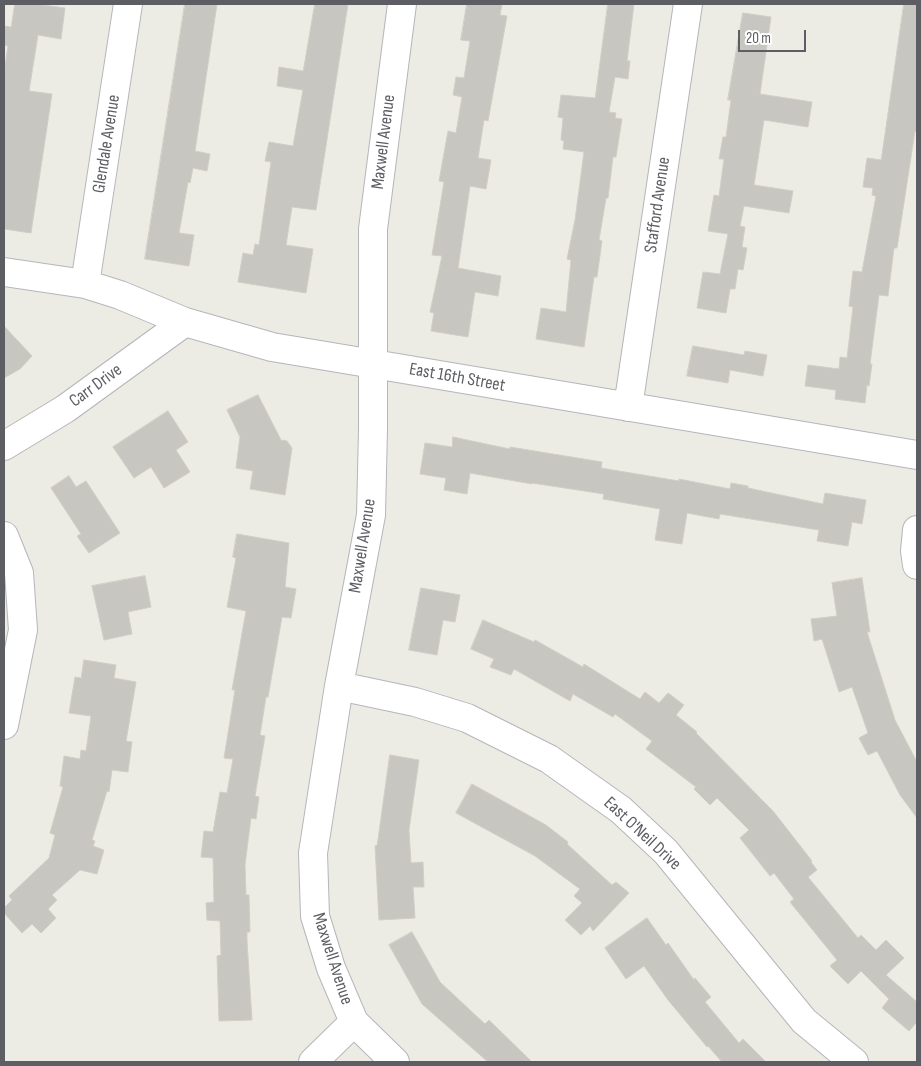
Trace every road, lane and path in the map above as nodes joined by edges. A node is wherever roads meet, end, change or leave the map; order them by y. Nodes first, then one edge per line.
1 (128, 4) edge
2 (402, 4) edge
3 (688, 4) edge
4 (4, 272) edge
5 (86, 284) junction
6 (185, 322) junction
7 (372, 364) junction
8 (628, 407) junction
9 (4, 446) edge
10 (917, 455) edge
11 (917, 530) edge
12 (4, 536) edge
13 (917, 565) edge
14 (339, 686) junction
15 (4, 725) edge
16 (354, 1022) junction
17 (313, 1062) edge
18 (395, 1062) edge
19 (854, 1062) edge

1 - 5 street, Glendale Avenue
2 - 7 street, Maxwell Avenue
3 - 8 street, Stafford Avenue
4 - 5 street, East 16th Street
5 - 6 street, East 16th Street
6 - 7 street, East 16th Street
6 - 9 street, Carr Drive
7 - 8 street, East 16th Street
7 - 14 street, Maxwell Avenue
8 - 10 street, East 16th Street
11 - 13 street
12 - 15 street
14 - 16 street, Maxwell Avenue
14 - 19 street, East O'Neil Drive
16 - 17 street
16 - 18 street, Maxwell Avenue

